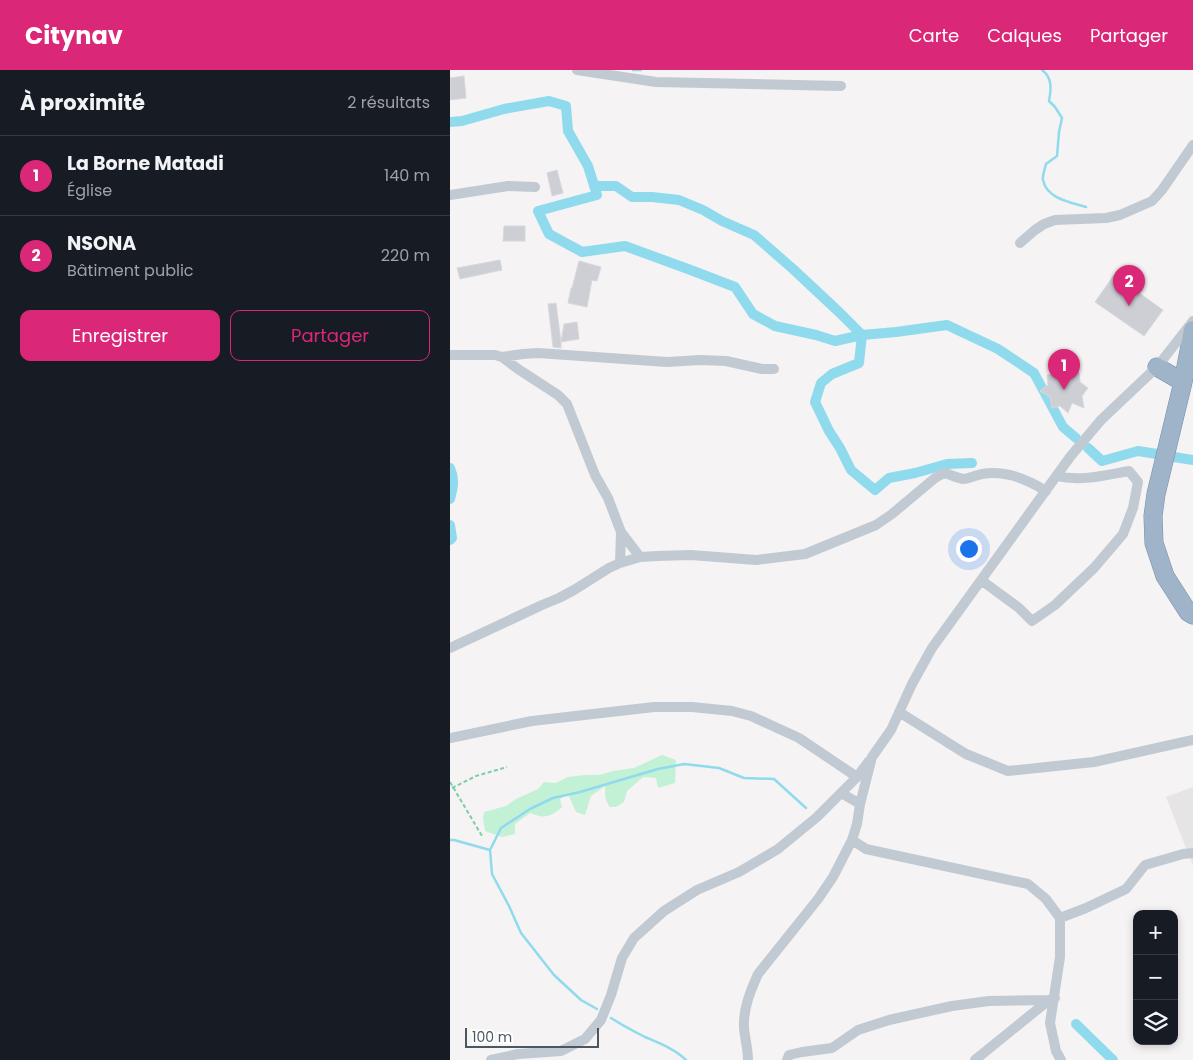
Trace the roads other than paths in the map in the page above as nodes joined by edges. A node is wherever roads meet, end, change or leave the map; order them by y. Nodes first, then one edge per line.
1 (577, 70) edge
2 (841, 86) dead end
3 (1193, 145) edge
4 (535, 187) dead end
5 (450, 195) edge
6 (1020, 243) dead end
7 (1193, 321) edge
8 (1193, 330) edge
9 (450, 355) edge
10 (502, 357) junction
11 (1157, 367) junction
12 (774, 369) dead end
13 (1182, 382) junction
14 (1056, 476) junction
15 (1046, 491) junction
16 (621, 532) junction
17 (640, 557) junction
18 (620, 562) junction
19 (981, 580) junction
20 (1193, 616) edge
21 (450, 648) edge
22 (899, 712) junction
23 (450, 738) edge
24 (1193, 740) edge
25 (872, 757) junction
26 (857, 777) junction
27 (841, 793) junction
28 (860, 804) junction
29 (852, 840) junction
30 (1193, 853) edge
31 (1060, 918) junction
32 (1052, 999) junction
33 (491, 1060) edge
34 (748, 1060) edge
35 (787, 1060) edge
36 (975, 1060) edge
37 (1061, 1060) edge

1 - 2 street
3 - 6 street
4 - 5 street
7 - 11 street
8 - 13 highway
9 - 10 street
10 - 12 street
10 - 16 street
11 - 13 highway
11 - 14 street
13 - 20 highway
14 - 15 street
14 - 19 street
15 - 17 street
15 - 19 street
16 - 17 street
16 - 18 street
17 - 18 street
18 - 21 street
19 - 22 street
22 - 24 street
22 - 25 street
23 - 26 street
25 - 26 street
25 - 28 street
26 - 27 street
27 - 28 street
27 - 33 street
28 - 29 street
29 - 31 street
29 - 34 street
30 - 31 street
31 - 32 street
32 - 35 street
32 - 36 street
32 - 37 street

